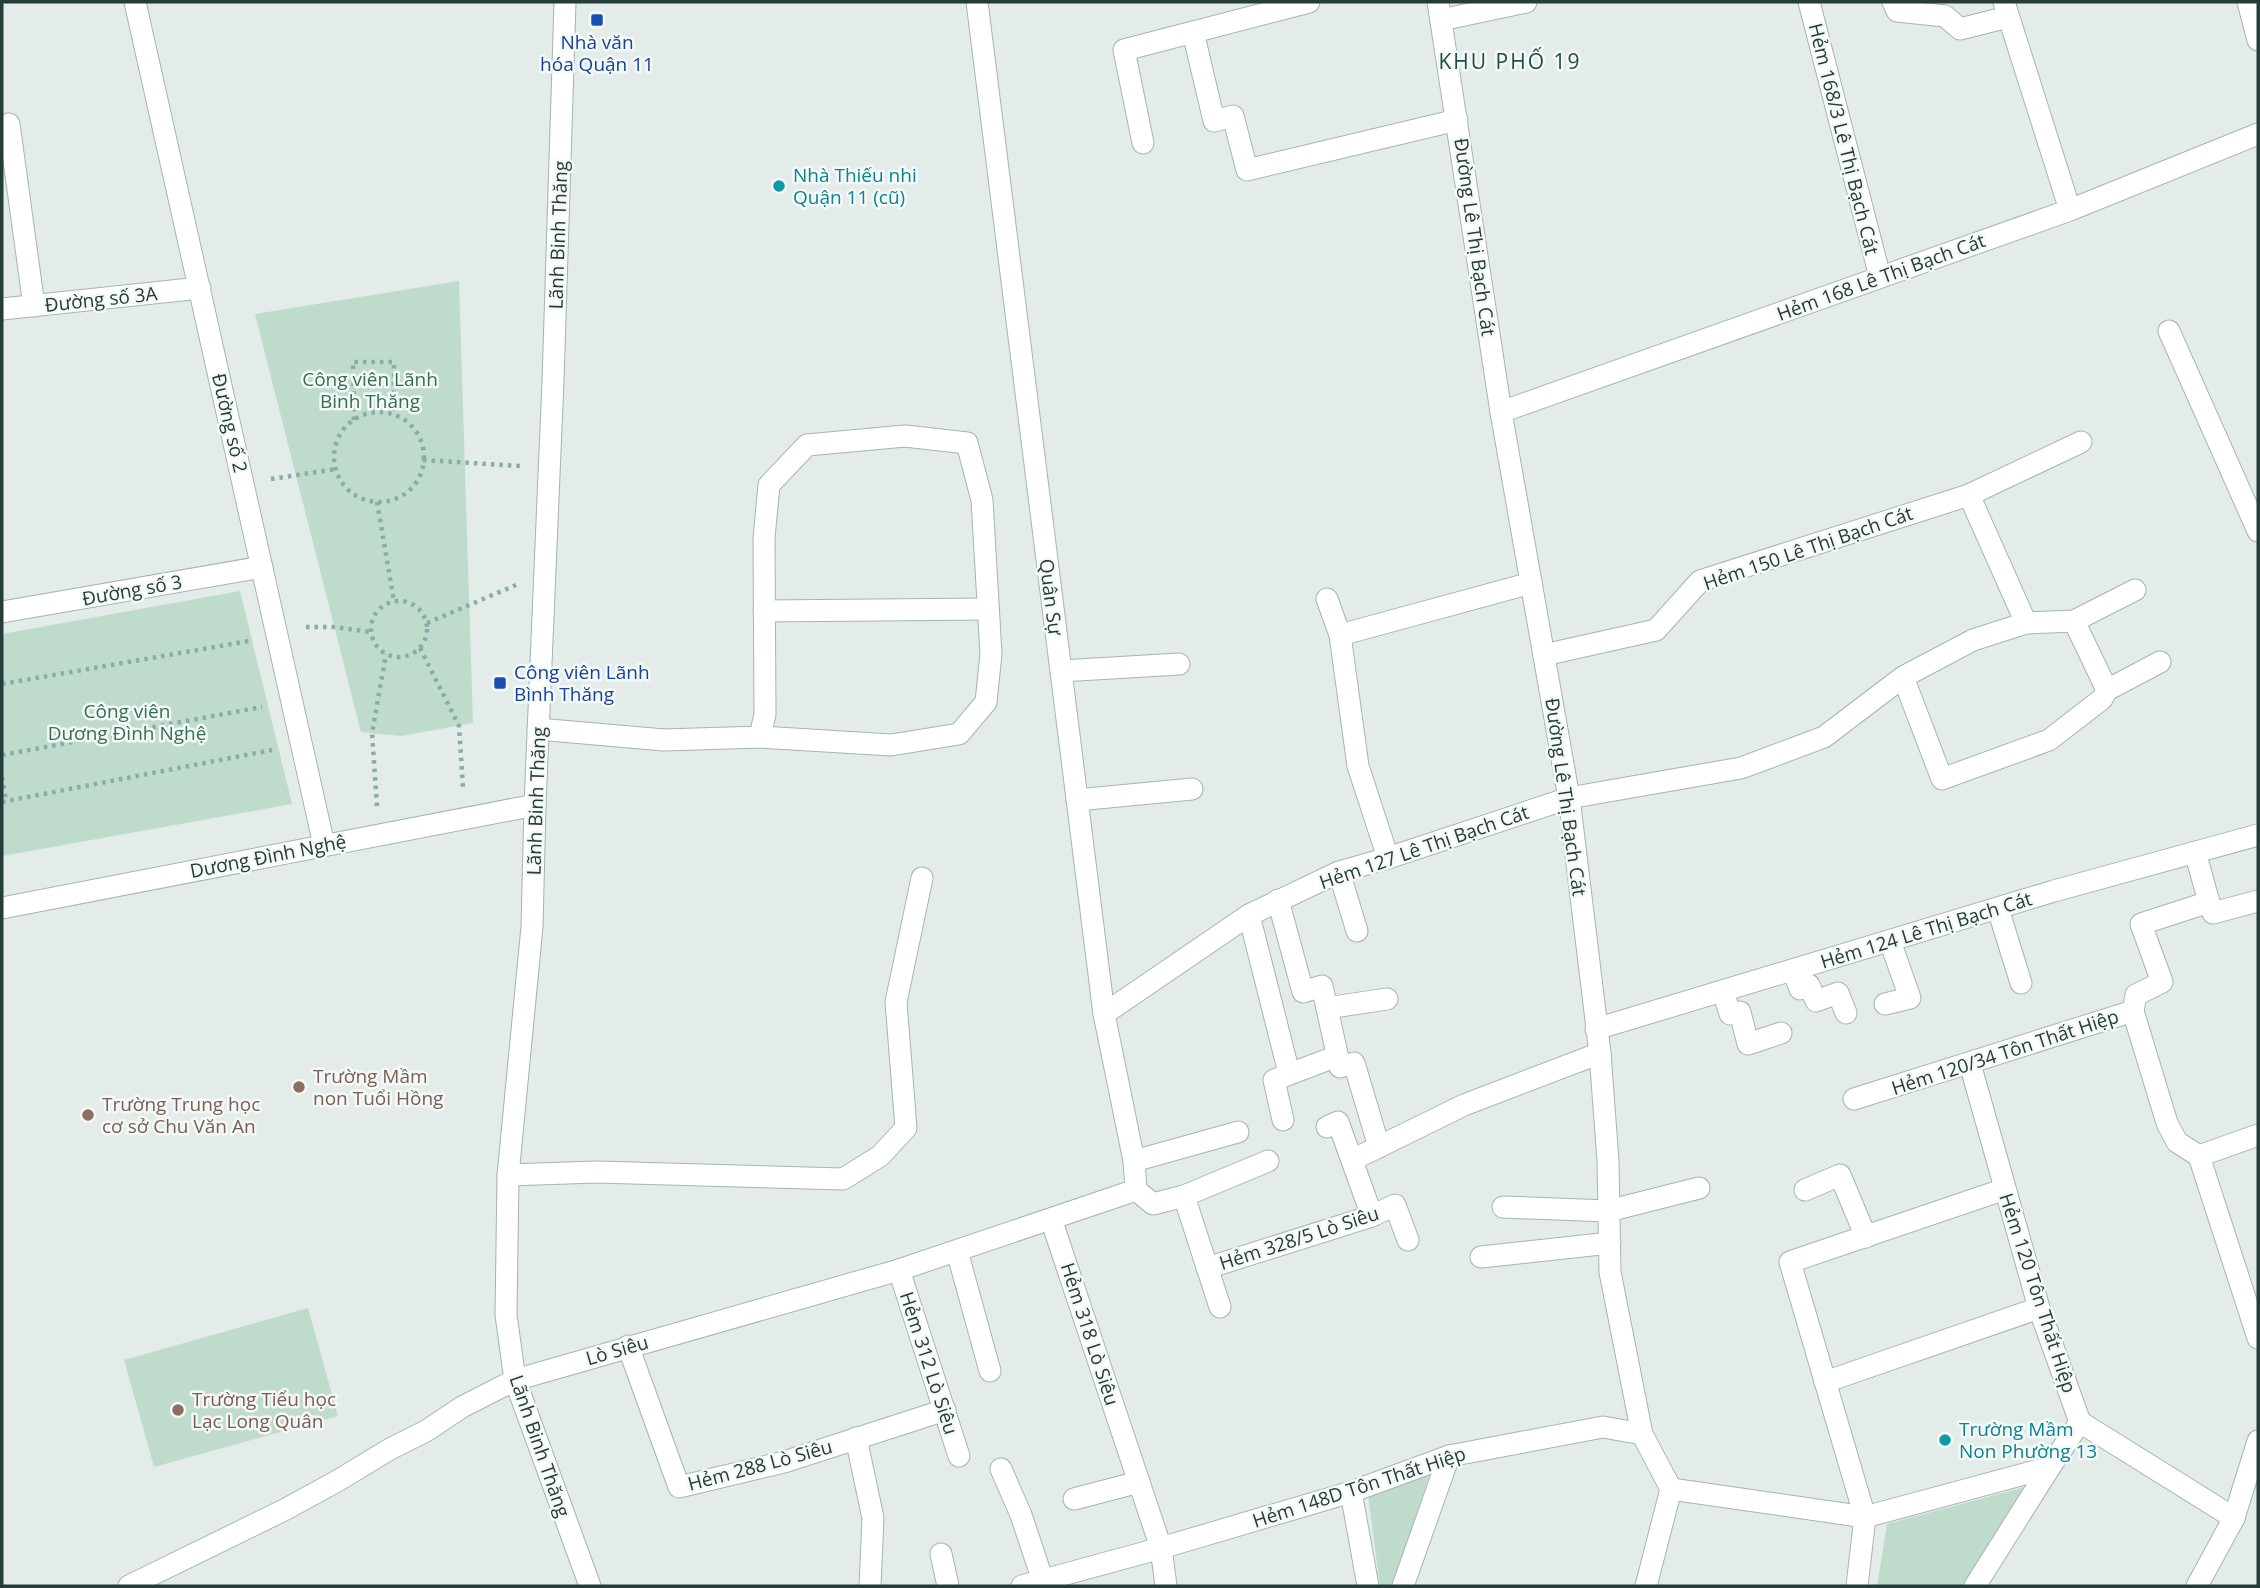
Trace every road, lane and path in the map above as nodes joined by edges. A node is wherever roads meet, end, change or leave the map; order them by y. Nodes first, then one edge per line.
1 (135, 2) edge
2 (565, 2) edge
3 (977, 2) edge
4 (1309, 2) edge
5 (1526, 2) edge
6 (1809, 2) edge
7 (1893, 2) edge
8 (2248, 2) edge
9 (2006, 9) edge
10 (1440, 11) edge
11 (1193, 32) junction
12 (2258, 40) edge
13 (1457, 120) junction
14 (9, 124) dead end
15 (2258, 134) edge
16 (1143, 143) dead end
17 (2070, 210) junction
18 (1880, 277) junction
19 (200, 288) junction
20 (34, 306) junction
21 (2, 309) edge
22 (2169, 331) dead end
23 (1501, 412) junction
24 (394, 415) junction
25 (354, 420) junction
26 (2081, 442) dead end
27 (423, 460) junction
28 (550, 468) junction
29 (336, 469) junction
30 (244, 485) junction
31 (1969, 495) junction
32 (377, 502) junction
33 (2258, 531) edge
34 (262, 567) junction
35 (545, 573) junction
36 (1531, 583) junction
37 (2135, 590) dead end
38 (1327, 599) dead end
39 (394, 601) junction
40 (988, 609) junction
41 (764, 611) junction
42 (2, 612) edge
43 (2074, 621) junction
44 (427, 623) junction
45 (2026, 623) junction
46 (277, 631) junction
47 (371, 632) junction
48 (1340, 635) junction
49 (420, 648) junction
50 (386, 654) junction
51 (1544, 655) junction
52 (2160, 662) dead end
53 (1179, 664) dead end
54 (1061, 671) junction
55 (1903, 677) junction
56 (2, 684) edge
57 (2107, 690) junction
58 (292, 701) junction
59 (538, 729) junction
60 (760, 737) junction
61 (302, 745) junction
62 (2, 755) edge
63 (2, 777) edge
64 (1192, 789) dead end
65 (1569, 798) junction
66 (1077, 800) junction
67 (4, 802) edge
68 (535, 805) junction
69 (465, 818) junction
70 (379, 835) junction
71 (2258, 835) edge
72 (324, 845) junction
73 (2195, 852) junction
74 (1388, 858) junction
75 (1339, 872) junction
76 (922, 878) dead end
77 (1278, 900) junction
78 (2258, 901) edge
79 (2209, 902) junction
80 (2, 908) edge
81 (1998, 909) junction
82 (1249, 915) junction
83 (1357, 931) dead end
84 (1890, 941) junction
85 (1793, 970) junction
86 (2021, 983) dead end
87 (1723, 991) junction
88 (1387, 999) dead end
89 (1885, 1003) dead end
90 (1327, 1008) junction
91 (2133, 1011) junction
92 (1846, 1013) dead end
93 (1104, 1014) junction
94 (1596, 1029) junction
95 (1781, 1034) dead end
96 (1600, 1053) junction
97 (1337, 1056) junction
98 (1970, 1064) junction
99 (1289, 1073) junction
100 (1854, 1099) dead end
101 (1283, 1120) dead end
102 (1327, 1127) dead end
103 (1238, 1132) dead end
104 (2258, 1135) edge
105 (1379, 1147) junction
106 (2199, 1156) junction
107 (1352, 1160) junction
108 (1134, 1161) junction
109 (1268, 1161) dead end
110 (508, 1175) junction
111 (1699, 1188) dead end
112 (2005, 1189) junction
113 (1136, 1190) junction
114 (1805, 1190) dead end
115 (1184, 1196) junction
116 (1503, 1207) dead end
117 (1608, 1211) junction
118 (1371, 1216) junction
119 (1051, 1219) junction
120 (1866, 1237) junction
121 (1408, 1240) dead end
122 (1610, 1243) junction
123 (957, 1251) junction
124 (1481, 1257) dead end
125 (1207, 1268) junction
126 (899, 1270) junction
127 (1220, 1307) dead end
128 (2039, 1308) junction
129 (2258, 1338) edge
130 (628, 1346) junction
131 (990, 1371) dead end
132 (515, 1380) junction
133 (1825, 1382) junction
134 (945, 1410) junction
135 (2080, 1422) junction
136 (1642, 1434) junction
137 (856, 1438) junction
138 (2258, 1441) edge
139 (959, 1456) dead end
140 (1448, 1456) junction
141 (2050, 1467) junction
142 (1001, 1469) dead end
143 (1139, 1482) junction
144 (2252, 1483) edge
145 (1671, 1489) junction
146 (1352, 1492) junction
147 (1074, 1499) dead end
148 (1866, 1517) junction
149 (2234, 1518) junction
150 (1161, 1548) junction
151 (940, 1554) dead end
152 (1043, 1581) junction
153 (1065, 1581) edge
154 (130, 1586) edge
155 (590, 1586) edge
156 (870, 1586) edge
157 (948, 1586) edge
158 (1022, 1586) edge
159 (1166, 1586) edge
160 (1368, 1586) edge
161 (1403, 1586) edge
162 (1646, 1586) edge
163 (1857, 1586) edge
164 (1975, 1586) edge
165 (2197, 1586) edge

1 - 19 street, Đường số 2
2 - 28 street, Lãnh Binh Thăng
3 - 54 street, Quân Sự
4 - 11 street
5 - 10 street
6 - 18 street, Hẻm 168/3 Lê Thị Bạch Cát
7 - 9 street
8 - 12 street
9 - 17 street
10 - 13 street, Đường Lê Thị Bạch Cát
11 - 13 street
11 - 16 street
13 - 23 street, Đường Lê Thị Bạch Cát
14 - 20 street
15 - 17 street, Hẻm 168 Lê Thị Bạch Cát
17 - 18 street, Hẻm 168 Lê Thị Bạch Cát
18 - 23 street, Hẻm 168 Lê Thị Bạch Cát
19 - 20 street, Đường số 3A
19 - 30 street, Đường số 2
20 - 21 street, Đường số 3A
22 - 33 street
23 - 36 street, Đường Lê Thị Bạch Cát
24 - 25 path
24 - 25 path
24 - 27 path
25 - 29 path
26 - 31 street, Hẻm 150 Lê Thị Bạch Cát
27 - 28 path
27 - 32 path
28 - 35 street, Lãnh Binh Thăng
29 - 30 path
29 - 32 path
30 - 34 street, Đường số 2
31 - 45 street
31 - 51 street, Hẻm 150 Lê Thị Bạch Cát
32 - 39 path
34 - 42 street, Đường số 3
34 - 46 street, Đường số 2
35 - 44 path
35 - 59 street, Lãnh Binh Thăng
36 - 48 street
36 - 51 street, Đường Lê Thị Bạch Cát
37 - 43 street
38 - 48 street
39 - 44 path
39 - 47 path
40 - 41 street
40 - 41 street
40 - 60 street
41 - 60 street
43 - 45 street, Hẻm 127 Lê Thị Bạch Cát
43 - 57 street
44 - 49 path
45 - 55 street, Hẻm 127 Lê Thị Bạch Cát
46 - 47 path
46 - 56 path
46 - 58 street, Đường số 2
47 - 50 path
48 - 74 street
49 - 50 path
49 - 69 path
50 - 70 path
51 - 65 street, Đường Lê Thị Bạch Cát
52 - 57 street
53 - 54 street
54 - 66 street, Quân Sự
55 - 57 street
55 - 65 street, Hẻm 127 Lê Thị Bạch Cát
58 - 61 street, Đường số 2
58 - 62 path
59 - 60 street
59 - 68 street, Lãnh Binh Thăng
61 - 67 path
61 - 72 street, Đường số 2
63 - 67 path
64 - 66 street
65 - 74 street, Hẻm 127 Lê Thị Bạch Cát
65 - 94 street, Đường Lê Thị Bạch Cát
66 - 93 street, Quân Sự
68 - 69 street, Dương Đình Nghệ
68 - 110 street, Lãnh Binh Thăng
69 - 70 street, Dương Đình Nghệ
70 - 72 street, Dương Đình Nghệ
71 - 73 street, Hẻm 124 Lê Thị Bạch Cát
72 - 80 street, Dương Đình Nghệ
73 - 79 street
73 - 81 street, Hẻm 124 Lê Thị Bạch Cát
74 - 75 street, Hẻm 127 Lê Thị Bạch Cát
75 - 77 street, Hẻm 127 Lê Thị Bạch Cát
75 - 83 street
76 - 110 street
77 - 82 street, Hẻm 127 Lê Thị Bạch Cát
77 - 90 street
78 - 79 street
79 - 91 street, Hẻm 120/34 Tôn Thất Hiệp
81 - 84 street, Hẻm 124 Lê Thị Bạch Cát
81 - 86 street
82 - 93 street, Hẻm 127 Lê Thị Bạch Cát
82 - 99 street
84 - 85 street, Hẻm 124 Lê Thị Bạch Cát
84 - 89 street
85 - 87 street, Hẻm 124 Lê Thị Bạch Cát
85 - 92 street
87 - 94 street, Hẻm 124 Lê Thị Bạch Cát
87 - 95 street
88 - 90 street
90 - 97 street
91 - 98 street, Hẻm 120/34 Tôn Thất Hiệp
91 - 106 street
93 - 108 street, Quân Sự
94 - 96 street, Đường Lê Thị Bạch Cát
96 - 105 street
96 - 117 street, Đường Lê Thị Bạch Cát
97 - 99 street
97 - 105 street
98 - 100 street, Hẻm 120/34 Tôn Thất Hiệp
98 - 112 street, Hẻm 120 Tôn Thất Hiệp
99 - 101 street
102 - 107 street
103 - 108 street
104 - 106 street
105 - 107 street
106 - 129 street
107 - 118 street
108 - 113 street, Quân Sự
109 - 115 street
110 - 132 street, Lãnh Binh Thăng
111 - 117 street
112 - 120 street
112 - 128 street, Hẻm 120 Tôn Thất Hiệp
113 - 115 street
113 - 119 street, Lò Siêu
114 - 120 street
115 - 125 street
116 - 117 street
117 - 122 street, Đường Lê Thị Bạch Cát
118 - 121 street, Hẻm 328/5 Lò Siêu
118 - 125 street, Hẻm 328/5 Lò Siêu
119 - 123 street, Lò Siêu
119 - 143 street, Hẻm 318 Lò Siêu
120 - 133 street
122 - 124 street
122 - 136 street, Đường Lê Thị Bạch Cát
123 - 126 street, Lò Siêu
123 - 131 street
125 - 127 street
126 - 130 street, Lò Siêu
126 - 134 street, Hẻm 312 Lò Siêu
128 - 133 street
128 - 135 street, Hẻm 120 Tôn Thất Hiệp
130 - 132 street, Lò Siêu
130 - 137 street, Hẻm 288 Lò Siêu
132 - 154 street, Lò Siêu
132 - 155 street, Lãnh Binh Thăng
133 - 148 street
134 - 137 street, Hẻm 288 Lò Siêu
134 - 139 street, Hẻm 312 Lò Siêu
135 - 141 street
135 - 149 street
136 - 140 street, Hẻm 148D Tôn Thất Hiệp
136 - 145 street, Đường Lê Thị Bạch Cát
137 - 156 street
138 - 144 street
140 - 146 street, Hẻm 148D Tôn Thất Hiệp
140 - 161 street
141 - 148 street
141 - 164 street
142 - 152 street
143 - 147 street
143 - 150 street, Hẻm 318 Lò Siêu
144 - 149 street
145 - 148 street
145 - 162 street
146 - 150 street, Hẻm 148D Tôn Thất Hiệp
146 - 160 street
148 - 163 street
149 - 165 street
150 - 153 street, Hẻm 148D Tôn Thất Hiệp
150 - 159 street, Hẻm 318 Lò Siêu
151 - 157 street
152 - 153 street, Hẻm 148D Tôn Thất Hiệp
152 - 158 street, Hẻm 148D Tôn Thất Hiệp

